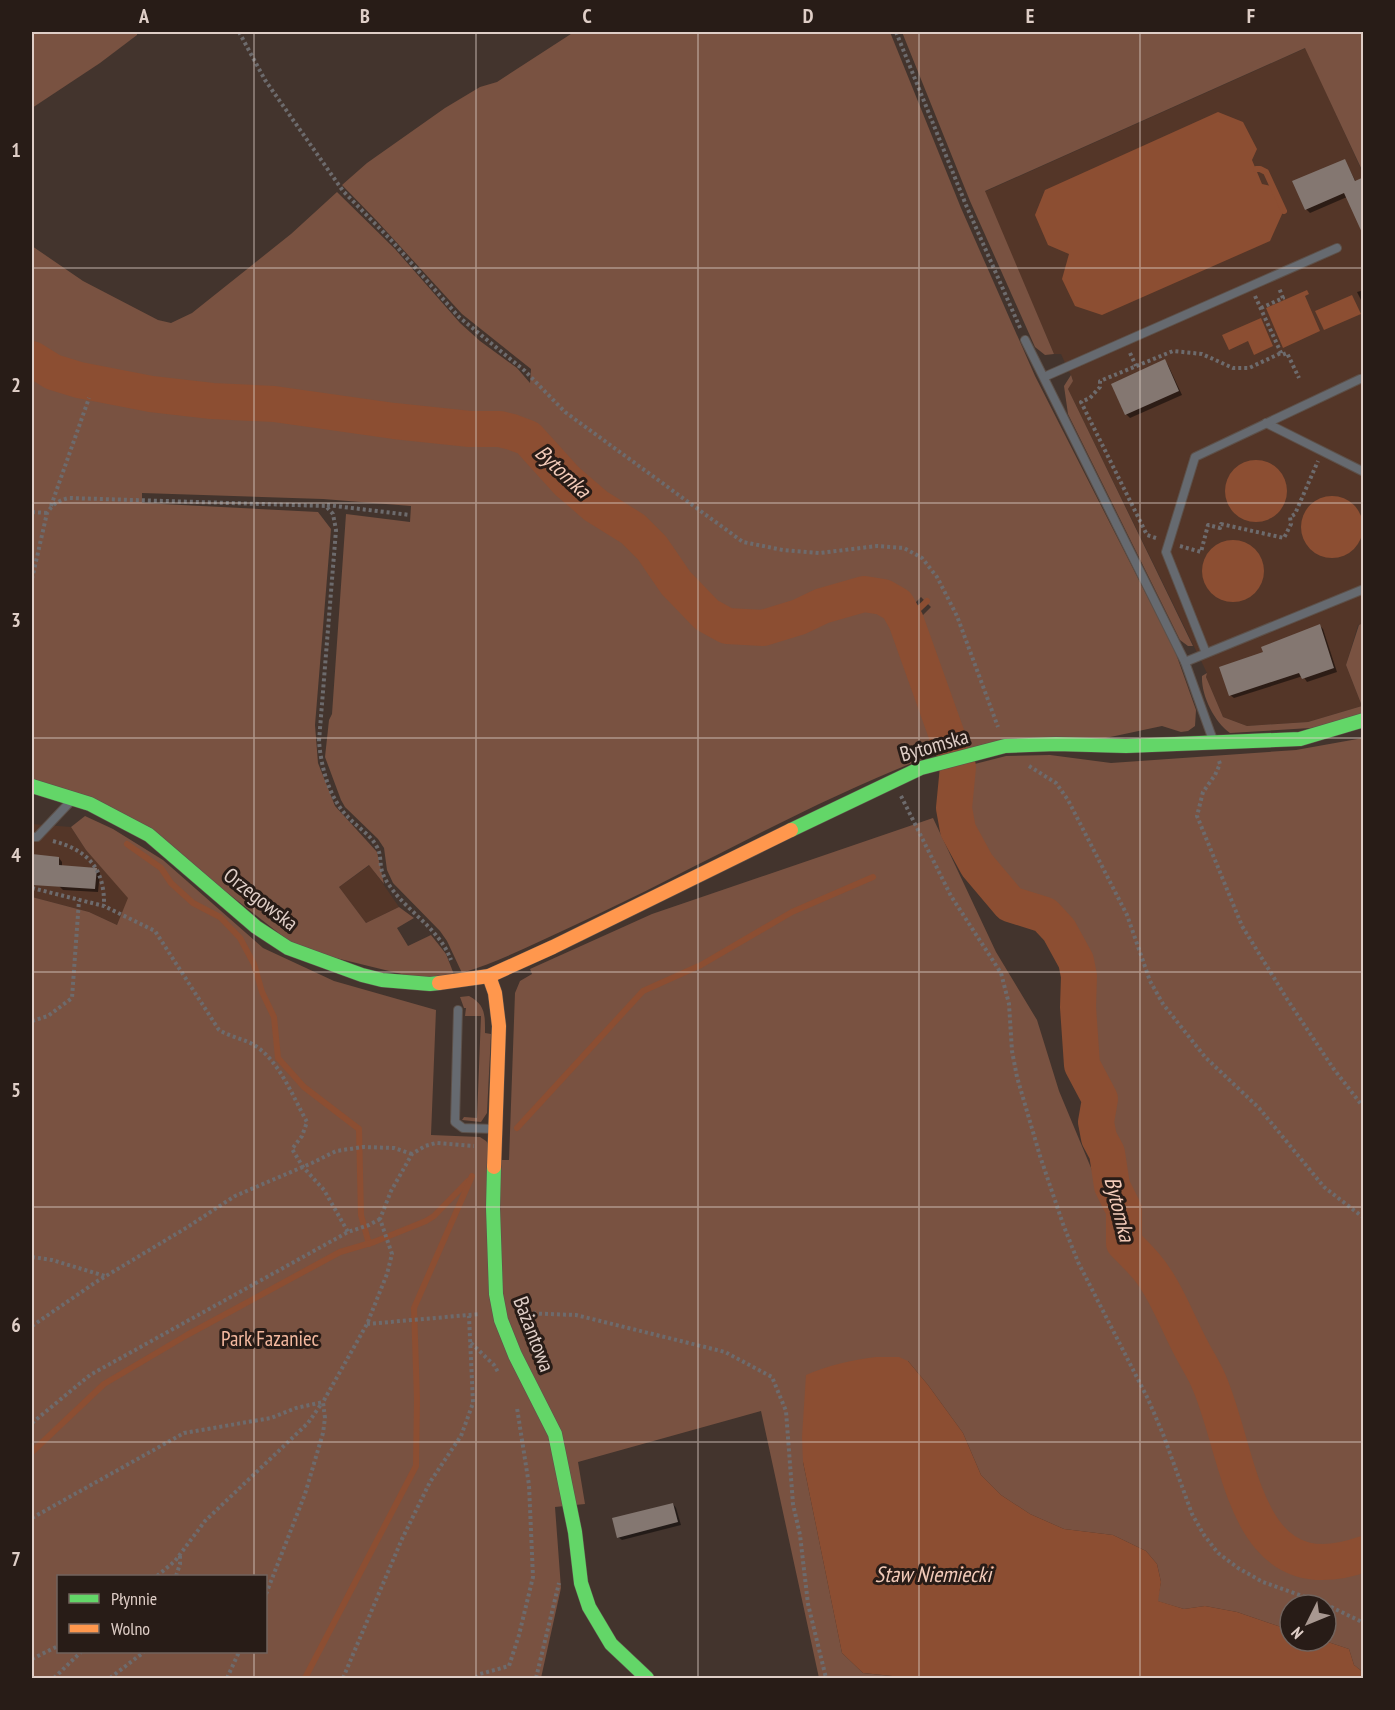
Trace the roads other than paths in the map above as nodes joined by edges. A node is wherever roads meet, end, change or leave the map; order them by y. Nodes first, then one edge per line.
1 (1337, 248) dead end
2 (1025, 340) road end
3 (1044, 377) junction
4 (1360, 379) dead end
5 (1266, 423) junction
6 (1364, 472) edge
7 (1364, 589) edge
8 (1206, 652) junction
9 (1185, 662) junction
10 (1364, 720) edge
11 (1214, 743) junction
12 (32, 786) edge
13 (73, 799) junction
14 (34, 837) edge
15 (553, 947) joint
16 (489, 976) junction
17 (459, 1010) dead end
18 (495, 1129) junction
19 (647, 1678) edge

1 - 3 lane
2 - 3 lane
3 - 9 lane
4 - 5 lane
5 - 6 lane
5 - 8 lane
7 - 8 lane
8 - 9 lane
9 - 11 lane
10 - 11 street, Bytomska
11 - 15 street, Bytomska
12 - 13 street, Orzegowska
13 - 14 lane
13 - 16 street, Orzegowska
15 - 16 street, Orzegowska
16 - 18 street, Bażantowa
17 - 18 lane
18 - 19 street, Bażantowa

